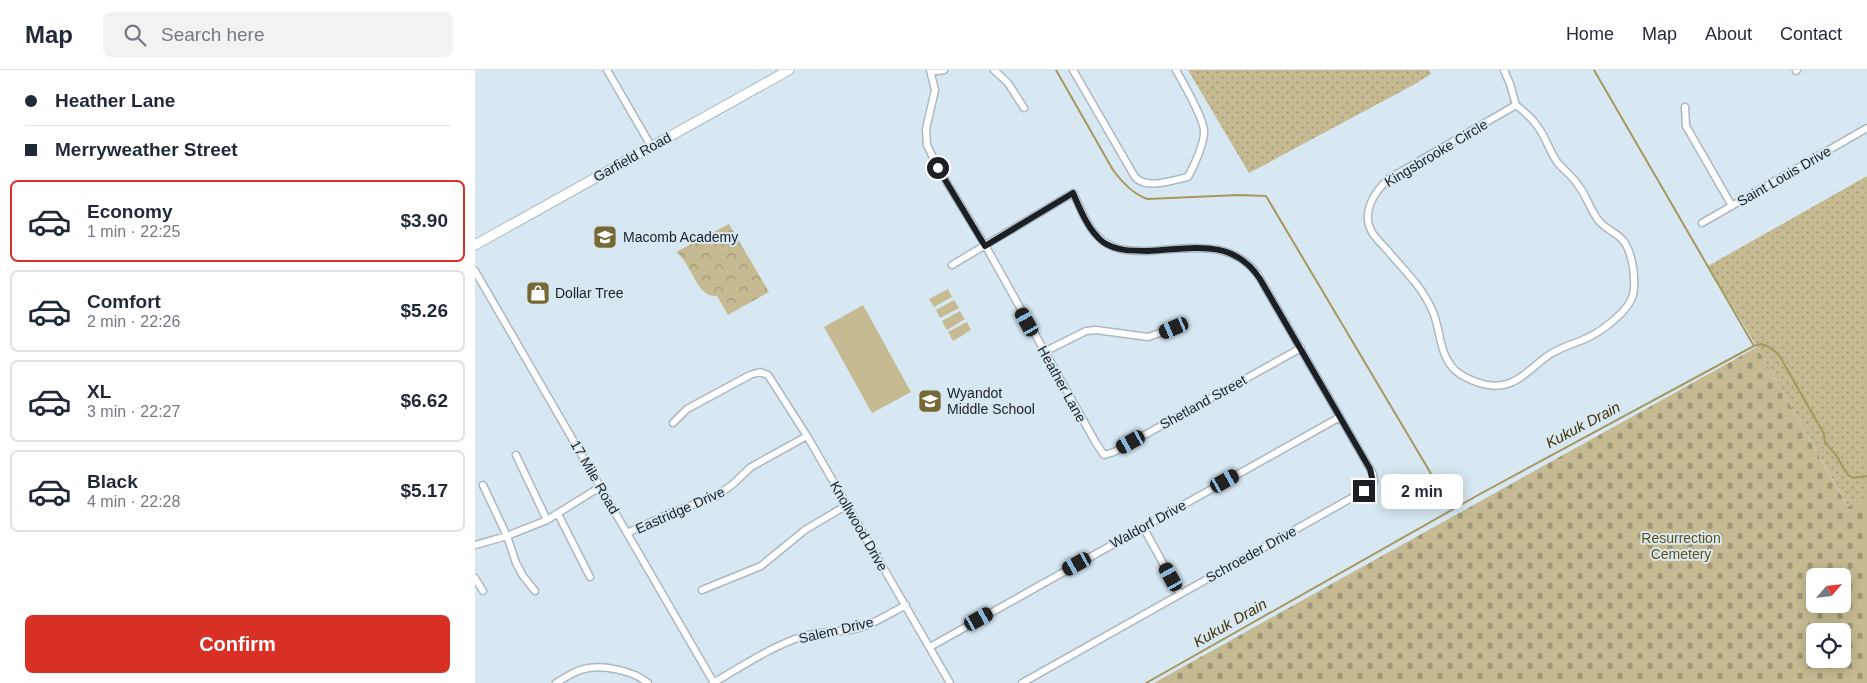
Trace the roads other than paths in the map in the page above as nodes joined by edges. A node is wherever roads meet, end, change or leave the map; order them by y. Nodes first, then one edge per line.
1 (607, 70) edge
2 (789, 70) edge
3 (944, 70) edge
4 (994, 70) edge
5 (1073, 70) edge
6 (1176, 70) edge
7 (1503, 70) edge
8 (931, 71) edge
9 (1516, 105) junction
10 (1685, 107) dead end
11 (1023, 108) dead end
12 (1867, 128) edge
13 (651, 146) junction
14 (1732, 206) junction
15 (1701, 223) dead end
16 (475, 245) edge
17 (985, 246) junction
18 (952, 265) dead end
19 (475, 271) edge
20 (1174, 328) dead end
21 (1301, 348) junction
22 (1044, 352) junction
23 (1341, 417) junction
24 (673, 423) dead end
25 (807, 436) junction
26 (1104, 455) joint
27 (516, 456) dead end
28 (483, 485) dead end
29 (600, 487) junction
30 (847, 505) junction
31 (558, 514) junction
32 (547, 520) junction
33 (1143, 527) junction
34 (627, 534) junction
35 (507, 536) junction
36 (475, 545) edge
37 (589, 577) dead end
38 (475, 578) edge
39 (702, 590) dead end
40 (483, 591) dead end
41 (535, 591) dead end
42 (1180, 594) junction
43 (905, 605) junction
44 (930, 647) junction
45 (556, 683) edge
46 (648, 683) edge
47 (714, 683) edge
48 (950, 683) edge
49 (1022, 683) edge

1 - 13 street
2 - 13 main road, Garfield Road
3 - 8 street
4 - 11 street
5 - 6 street
7 - 9 street
8 - 17 street, Heather Lane
9 - 9 street, Kingsbrooke Circle
10 - 14 street
12 - 14 street, Saint Louis Drive
13 - 16 main road, Garfield Road
14 - 15 street, Saint Louis Drive
17 - 18 street
17 - 21 street
17 - 22 street, Heather Lane
19 - 29 street, 17 Mile Road
20 - 22 street
21 - 23 street
21 - 26 street, Shetland Street
22 - 26 street, Heather Lane
23 - 33 street, Waldorf Drive
23 - 42 street, Schroeder Drive
24 - 25 street, Knollwood Drive
25 - 30 street, Knollwood Drive
25 - 34 street, Eastridge Drive
27 - 32 street
28 - 35 street
29 - 31 street
29 - 34 street, 17 Mile Road
30 - 39 street
30 - 43 street, Knollwood Drive
31 - 32 street
31 - 37 street
32 - 35 street
33 - 42 street
33 - 44 street, Waldorf Drive
34 - 47 street, 17 Mile Road
35 - 36 street
35 - 41 street
38 - 40 street
42 - 49 street, Schroeder Drive
43 - 44 street, Knollwood Drive
43 - 47 street, Salem Drive
44 - 48 street, Knollwood Drive
45 - 46 street

